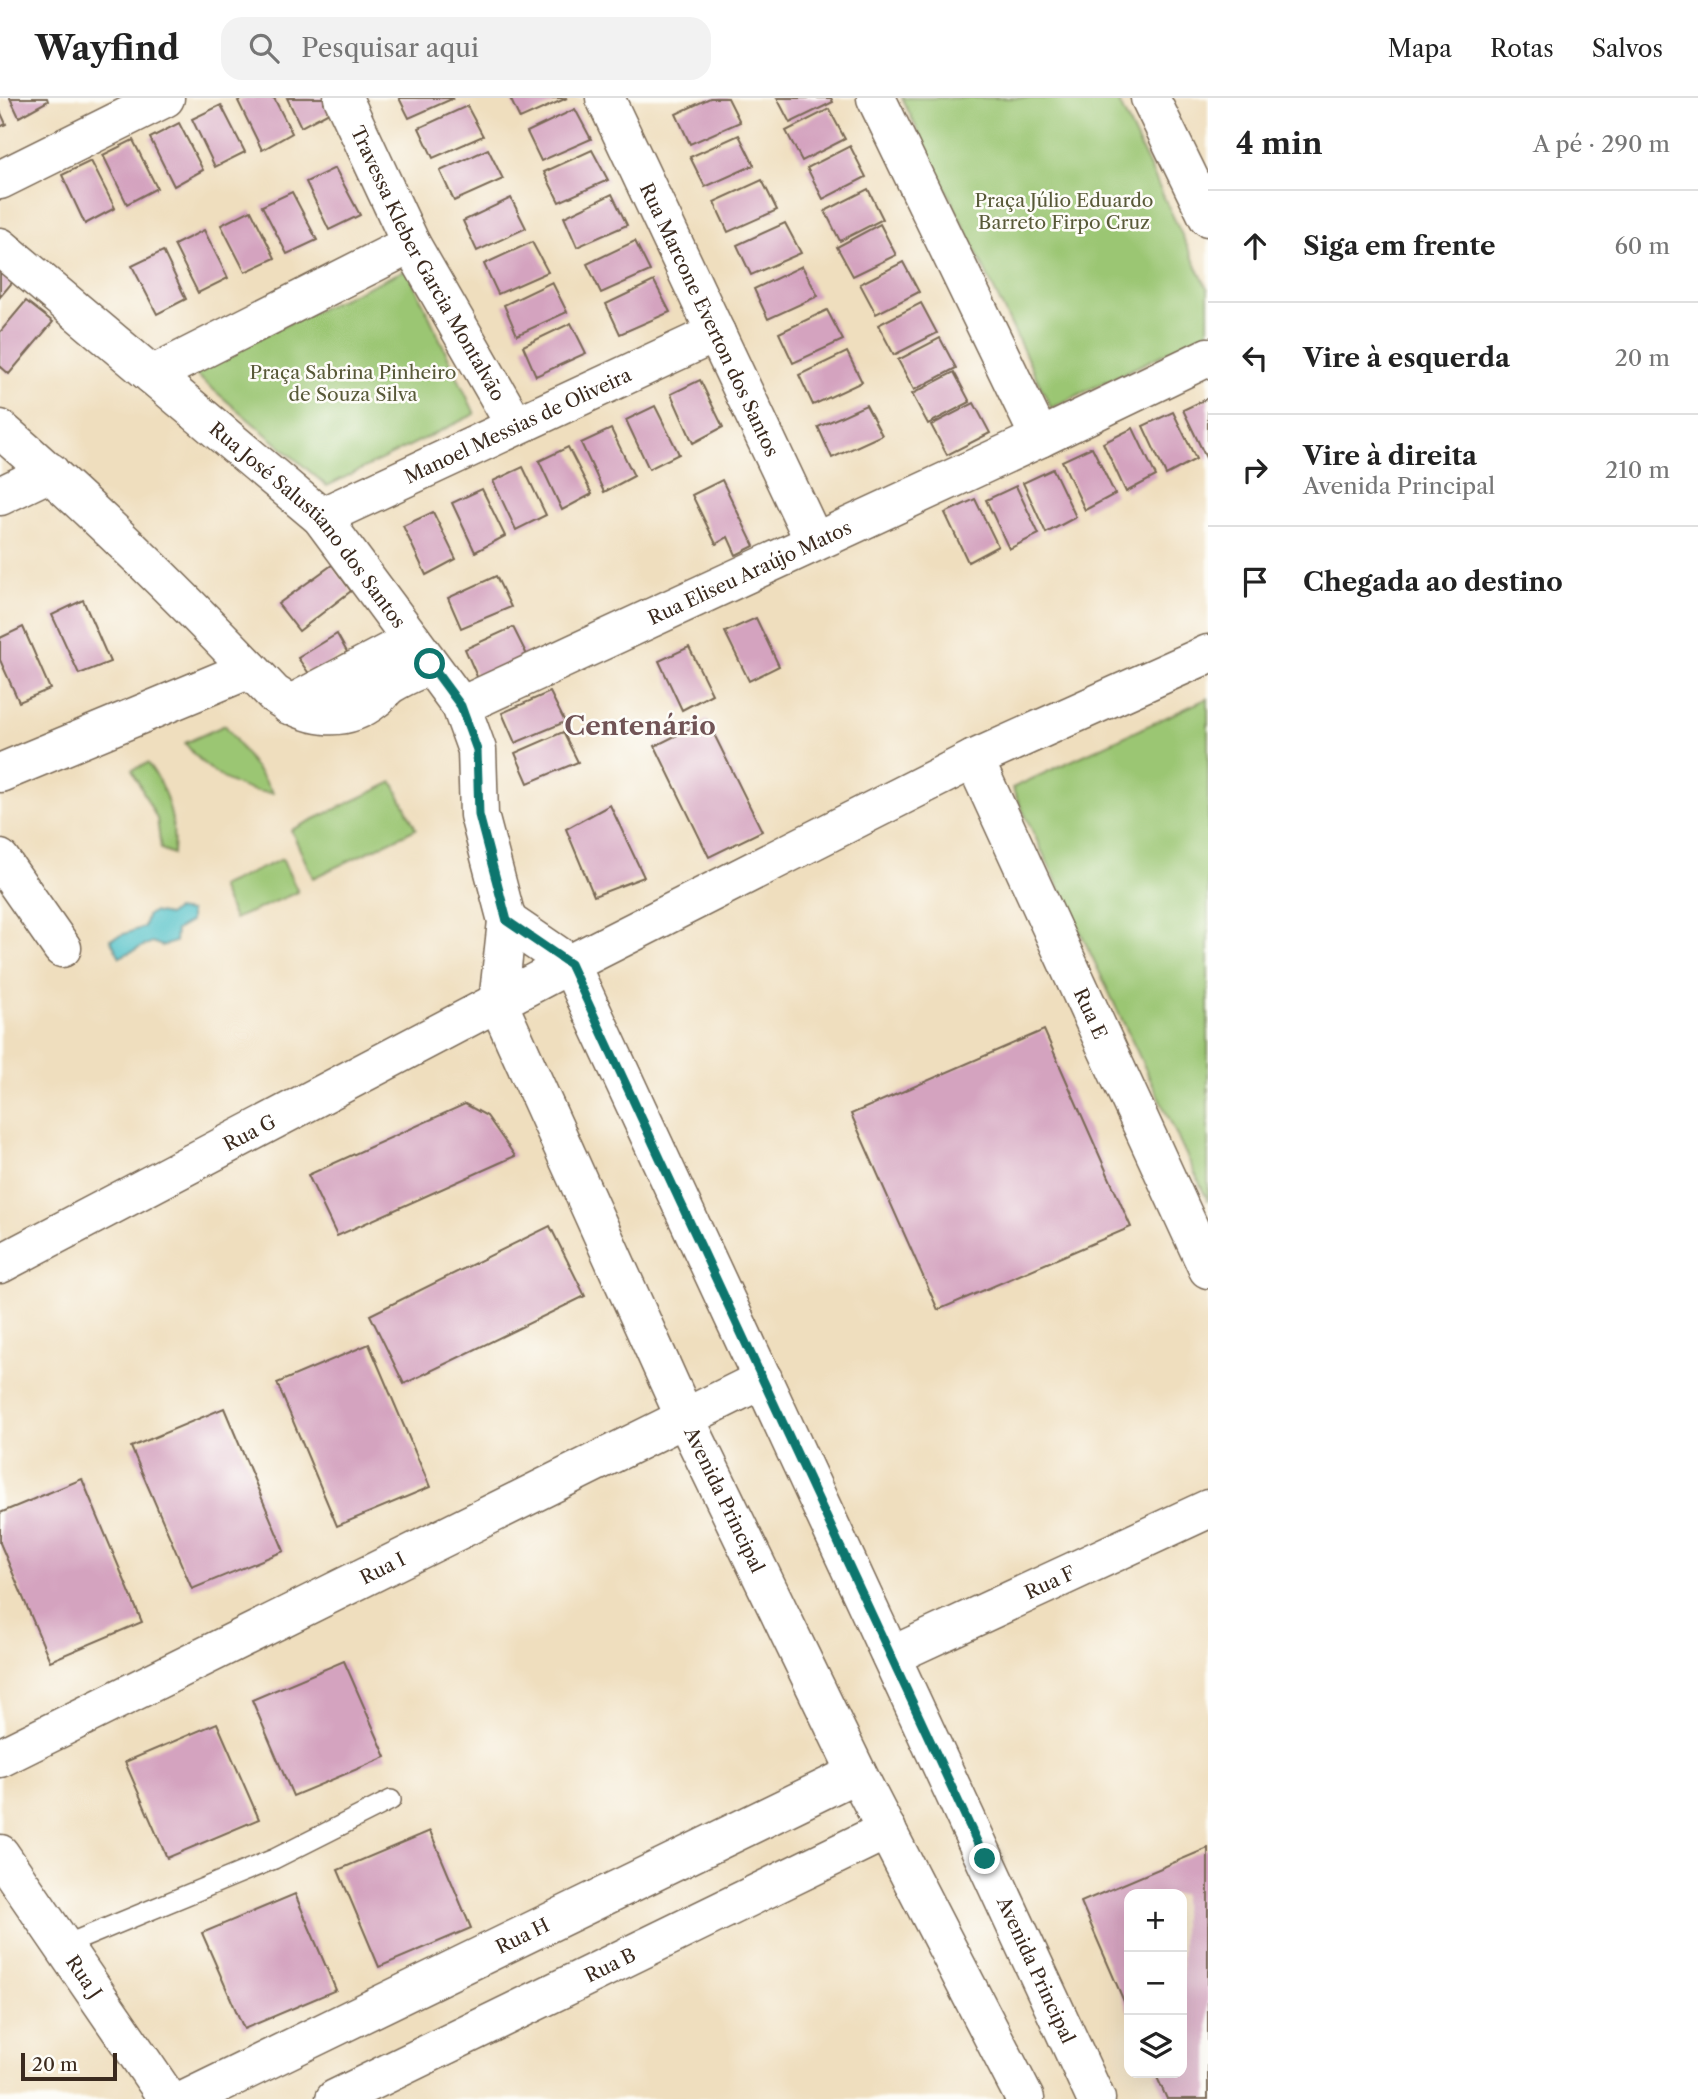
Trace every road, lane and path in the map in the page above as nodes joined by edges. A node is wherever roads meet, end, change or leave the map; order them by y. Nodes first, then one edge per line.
1 (165, 98) edge
2 (343, 98) edge
3 (604, 98) edge
4 (876, 98) edge
5 (1150, 98) edge
6 (0, 180) edge
7 (1208, 217) edge
8 (411, 244) junction
9 (0, 247) edge
10 (716, 333) junction
11 (1208, 357) edge
12 (152, 375) junction
13 (515, 425) junction
14 (0, 429) edge
15 (1040, 438) junction
16 (50, 472) junction
17 (0, 496) edge
18 (321, 517) junction
19 (814, 541) junction
20 (421, 652) junction
21 (1208, 654) edge
22 (250, 669) junction
23 (461, 706) junction
24 (974, 759) junction
25 (0, 773) edge
26 (0, 859) edge
27 (507, 921) junction
28 (62, 948) dead end
29 (570, 964) junction
30 (498, 1003) junction
31 (0, 1264) edge
32 (1208, 1269) edge
33 (763, 1379) junction
34 (686, 1420) junction
35 (1208, 1509) edge
36 (891, 1656) junction
37 (0, 1758) edge
38 (858, 1773) junction
39 (391, 1800) dead end
40 (887, 1830) junction
41 (0, 1854) edge
42 (63, 1946) junction
43 (168, 2099) edge
44 (187, 2099) edge
45 (335, 2099) edge
46 (1025, 2099) edge
47 (1096, 2099) edge

1 - 6 street
2 - 8 street, Travessa Kleber Garcia Montalvão
3 - 10 street, Rua Marcone Everton dos Santos
4 - 15 street
5 - 7 street
8 - 12 street
8 - 13 street, Travessa Kleber Garcia Montalvão
9 - 12 street, Rua José Salustiano dos Santos
10 - 13 street, Manoel Messias de Oliveira
10 - 19 street, Rua Marcone Everton dos Santos
11 - 15 street
12 - 18 street, Rua José Salustiano dos Santos
13 - 18 street, Manoel Messias de Oliveira
14 - 16 street
15 - 19 street, Rua Eliseu Araújo Matos
16 - 17 street
16 - 22 street
18 - 20 street, Rua José Salustiano dos Santos
19 - 23 street, Rua Eliseu Araújo Matos
20 - 22 street
20 - 23 street, Rua José Salustiano dos Santos
21 - 24 street, Rua G
22 - 25 street
23 - 27 street, Rua José Salustiano dos Santos
24 - 29 street, Rua G
24 - 32 street, Rua E
26 - 28 street
27 - 29 street
27 - 30 street, Rua José Salustiano dos Santos
29 - 30 street, Rua G
29 - 33 street, Avenida Principal
30 - 31 street, Rua G
30 - 34 street, Avenida Principal
33 - 34 street, Rua I
33 - 36 street, Avenida Principal
34 - 37 street, Rua I
34 - 38 street, Avenida Principal
35 - 36 street, Rua F
36 - 47 street, Avenida Principal
38 - 40 street, Avenida Principal
38 - 44 street, Rua H
39 - 42 lane
40 - 45 street, Rua B
40 - 46 street, Avenida Principal
41 - 42 street, Rua J
42 - 43 street, Rua J

